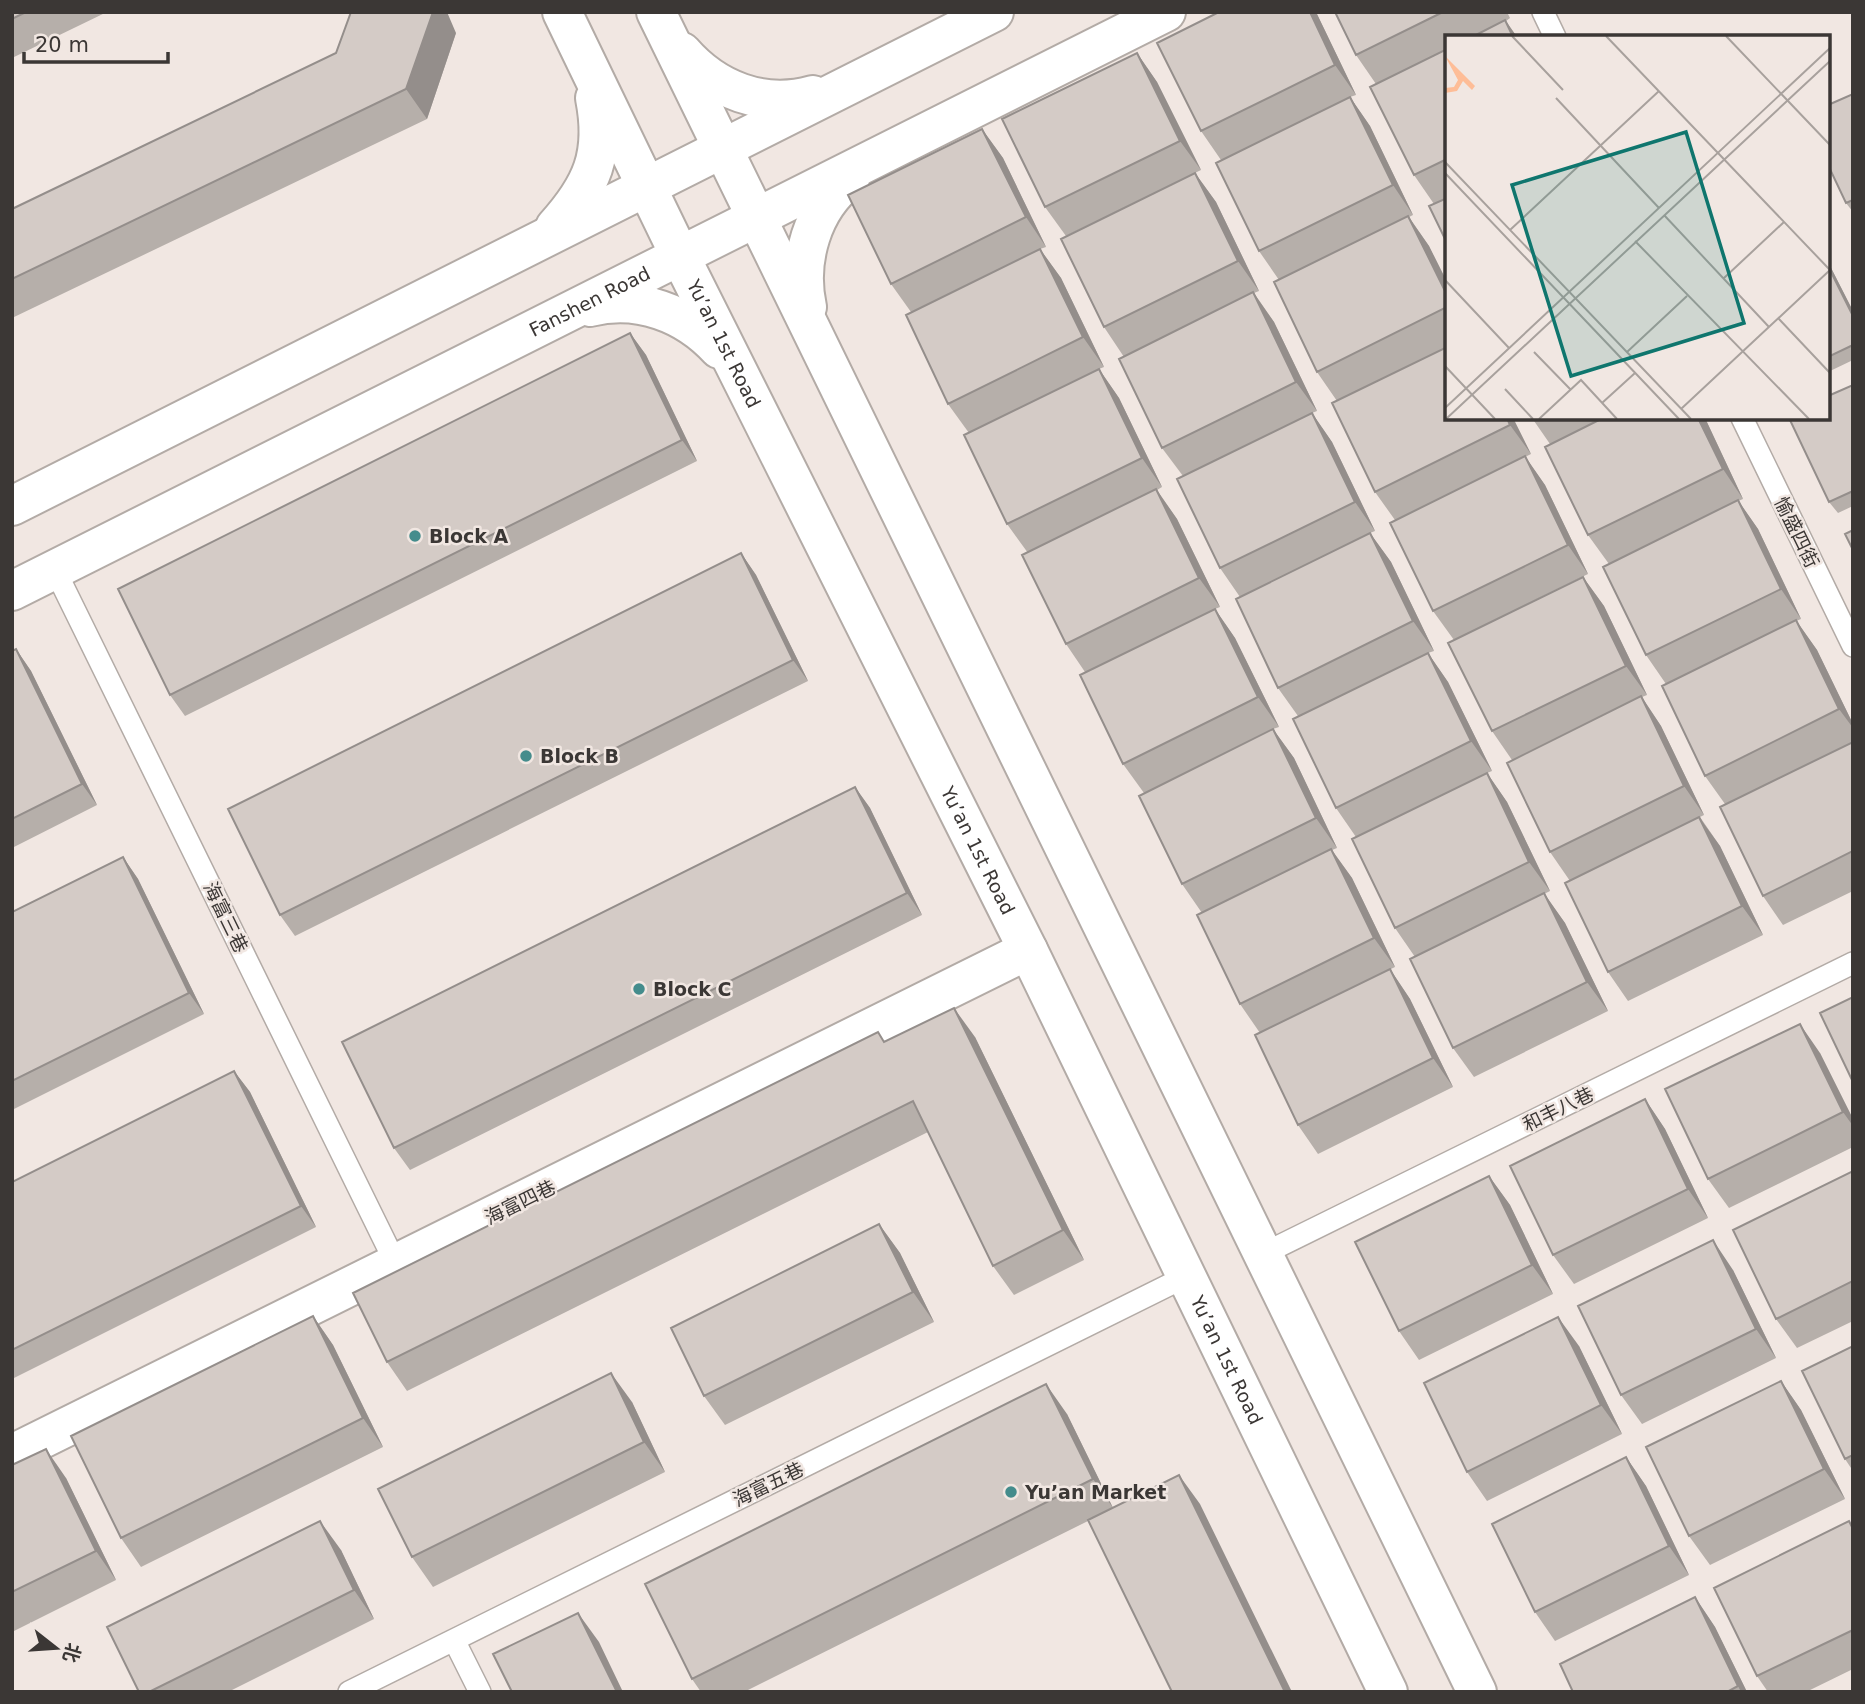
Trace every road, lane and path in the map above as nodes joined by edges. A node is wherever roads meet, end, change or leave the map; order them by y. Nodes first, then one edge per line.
1 (562, 12) edge
2 (993, 12) edge
3 (1166, 12) edge
4 (1544, 12) edge
5 (659, 17) edge
6 (1554, 35) edge
7 (590, 71) junction
8 (845, 87) junction
9 (723, 149) junction
10 (881, 156) junction
11 (646, 187) junction
12 (756, 219) junction
13 (515, 253) junction
14 (680, 256) junction
15 (565, 313) junction
16 (813, 333) junction
17 (736, 368) junction
18 (1743, 420) edge
19 (12, 506) edge
20 (55, 570) junction
21 (12, 591) edge
22 (1853, 646) edge
23 (1028, 950) junction
24 (1853, 963) edge
25 (1263, 1254) junction
26 (396, 1264) junction
27 (1187, 1276) junction
28 (12, 1454) edge
29 (454, 1640) junction
30 (349, 1692) edge
31 (480, 1692) edge
32 (1388, 1692) edge
33 (1477, 1692) edge

1 - 7 main road, Yu’an 1st Road
2 - 8 main road
3 - 10 main road, Fanshen Road
4 - 6 lane
5 - 8 main road
5 - 9 main road
7 - 11 main road, Yu’an 1st Road
7 - 13 main road
8 - 9 main road
9 - 11 main road
9 - 12 main road
10 - 12 main road, Fanshen Road
10 - 16 main road
11 - 13 main road
11 - 14 main road, Yu’an 1st Road
12 - 14 main road, Fanshen Road
12 - 16 main road
13 - 19 main road
14 - 15 main road, Fanshen Road
14 - 17 main road, Yu’an 1st Road
15 - 17 main road
15 - 20 main road, Fanshen Road
16 - 25 main road
17 - 23 main road, Yu’an 1st Road
18 - 22 lane, 愉盛四街
20 - 21 main road, Fanshen Road
20 - 26 lane, 海富三巷
23 - 26 main road, 海富四巷
23 - 27 main road, Yu’an 1st Road
24 - 25 lane, 和丰八巷
25 - 33 main road
26 - 28 main road, 海富四巷
27 - 29 lane, 海富五巷
27 - 32 main road, Yu’an 1st Road
29 - 30 lane, 海富五巷
29 - 31 lane

